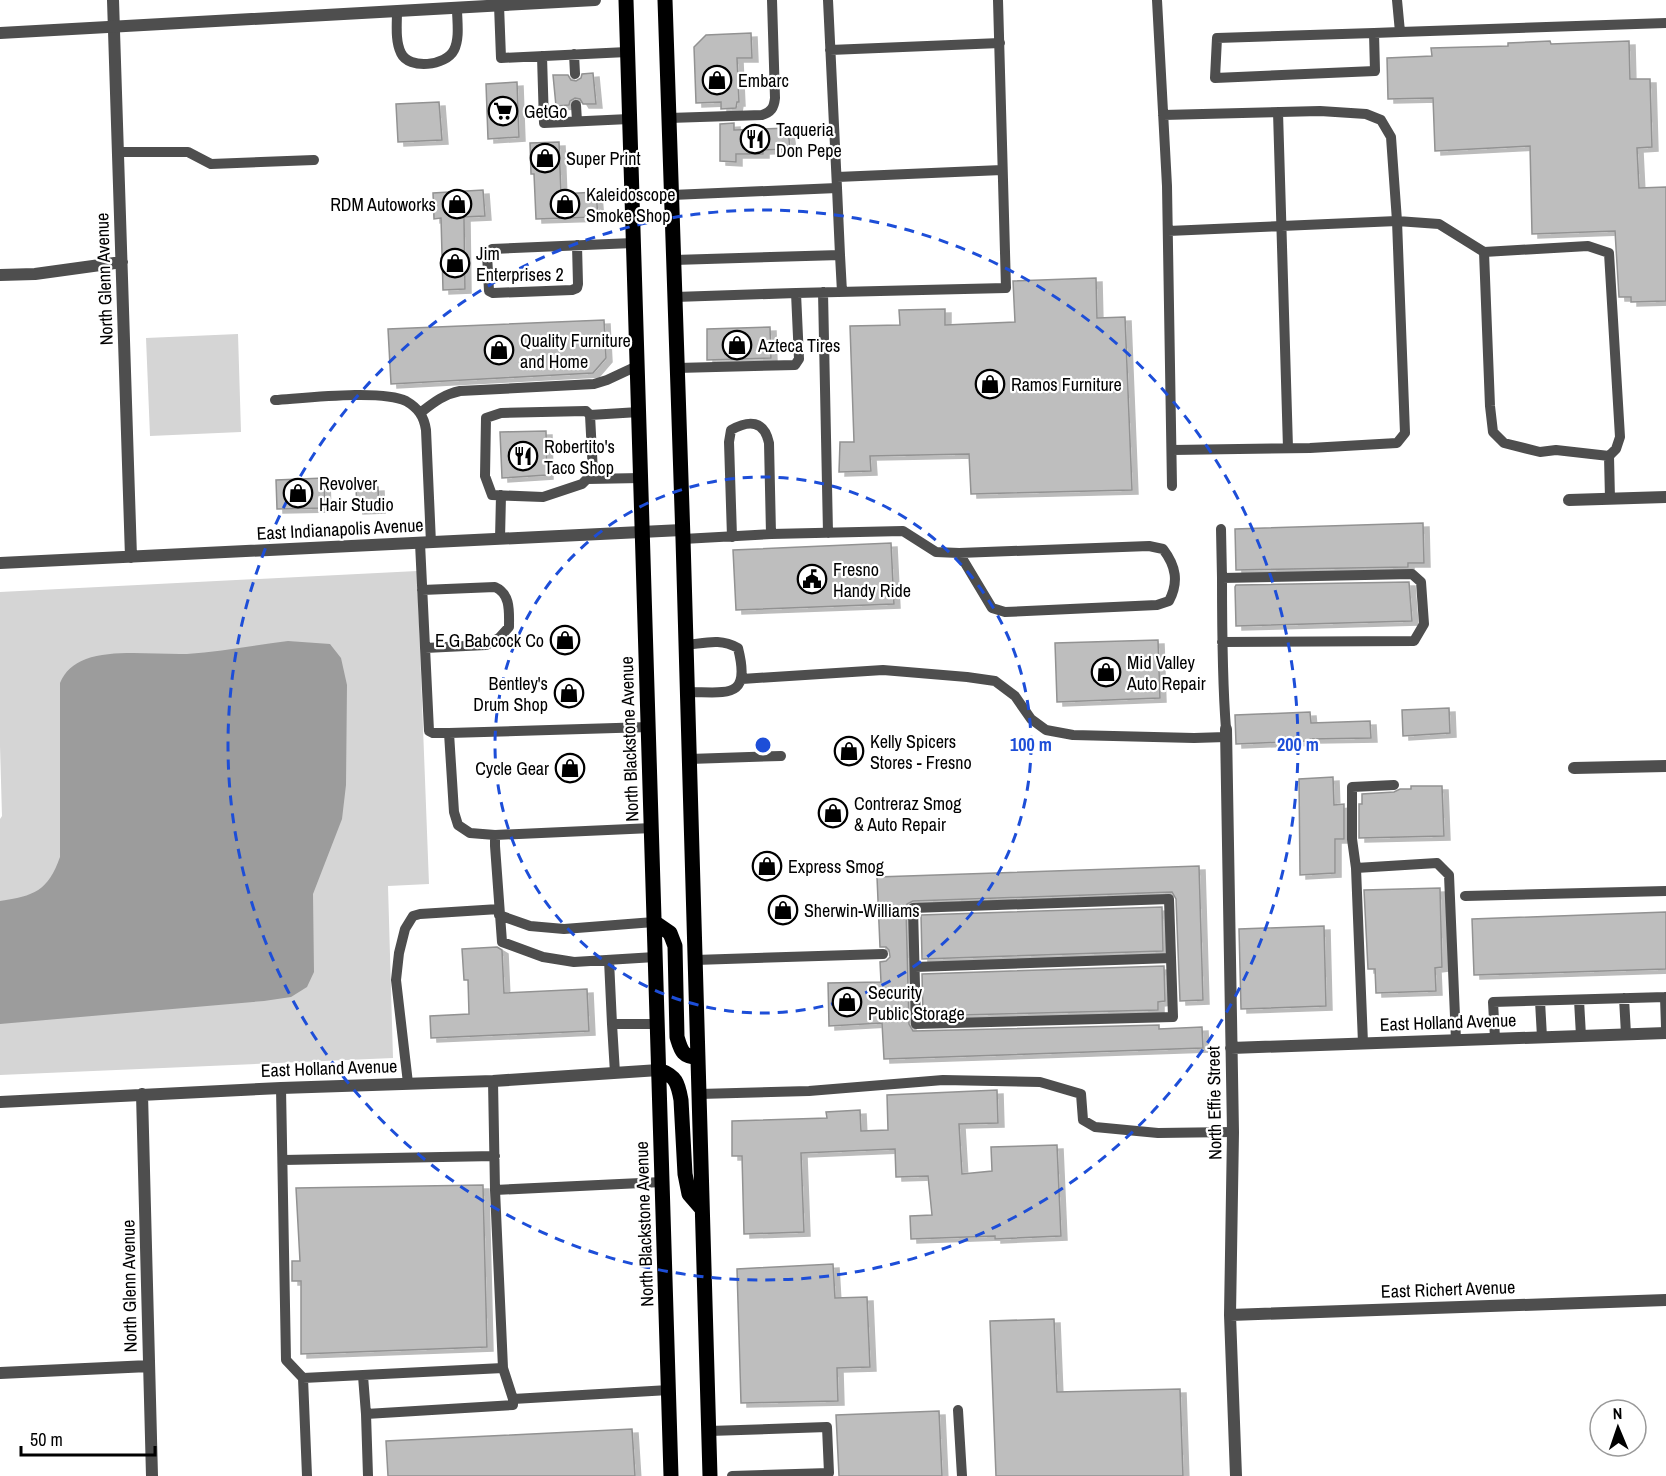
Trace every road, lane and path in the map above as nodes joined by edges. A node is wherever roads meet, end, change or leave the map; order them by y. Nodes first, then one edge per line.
1 (113, 0) edge
2 (595, 0) edge
3 (626, 0) edge
4 (665, 0) edge
5 (772, 0) edge
6 (828, 0) edge
7 (998, 0) edge
8 (1157, 0) edge
9 (1397, 0) edge
10 (569, 1) edge
11 (499, 5) junction
12 (457, 8) junction
13 (397, 11) junction
14 (1666, 23) edge
15 (114, 27) junction
16 (1400, 32) junction
17 (0, 33) edge
18 (1374, 33) junction
19 (1000, 44) junction
20 (830, 50) junction
21 (627, 52) junction
22 (574, 54) junction
23 (542, 56) junction
24 (575, 74) dead end
25 (576, 105) dead end
26 (1278, 112) junction
27 (1163, 115) junction
28 (669, 118) junction
29 (630, 119) junction
30 (577, 121) junction
31 (118, 152) junction
32 (314, 160) dead end
33 (1002, 170) junction
34 (837, 183) junction
35 (672, 195) junction
36 (1397, 221) junction
37 (1281, 226) junction
38 (1168, 231) junction
39 (633, 243) junction
40 (577, 245) junction
41 (1484, 252) junction
42 (840, 255) junction
43 (674, 260) junction
44 (122, 262) junction
45 (0, 275) edge
46 (823, 292) junction
47 (842, 292) junction
48 (796, 293) junction
49 (675, 297) junction
50 (637, 366) junction
51 (677, 368) junction
52 (275, 400) dead end
53 (639, 412) junction
54 (420, 413) junction
55 (590, 415) junction
56 (1288, 448) junction
57 (1172, 450) junction
58 (1609, 456) junction
59 (587, 478) junction
60 (641, 478) junction
61 (1172, 486) dead end
62 (501, 495) junction
63 (1666, 497) edge
64 (1610, 499) junction
65 (1569, 500) dead end
66 (1221, 529) dead end
67 (643, 532) junction
68 (828, 533) junction
69 (771, 534) junction
70 (682, 535) junction
71 (732, 537) junction
72 (500, 539) junction
73 (426, 543) junction
74 (959, 553) junction
75 (131, 557) junction
76 (0, 563) edge
77 (1222, 578) junction
78 (422, 590) junction
79 (1222, 642) junction
80 (686, 645) junction
81 (425, 648) junction
82 (742, 679) junction
83 (687, 693) junction
84 (649, 727) junction
85 (449, 733) junction
86 (1226, 733) junction
87 (780, 756) dead end
88 (689, 759) junction
89 (1666, 766) edge
90 (1574, 768) dead end
91 (1394, 784) dead end
92 (652, 828) junction
93 (495, 835) junction
94 (1356, 868) junction
95 (1666, 891) edge
96 (1465, 896) dead end
97 (499, 912) junction
98 (654, 922) junction
99 (883, 954) dead end
100 (655, 957) junction
101 (1171, 958) junction
102 (609, 960) junction
103 (695, 960) junction
104 (915, 967) junction
105 (1665, 997) edge
106 (1624, 998) junction
107 (1579, 1000) junction
108 (1540, 1001) junction
109 (612, 1024) junction
110 (657, 1024) junction
111 (1666, 1027) edge
112 (1666, 1033) edge
113 (1626, 1034) junction
114 (1581, 1036) junction
115 (1542, 1037) junction
116 (1495, 1038) junction
117 (1456, 1040) junction
118 (1363, 1043) junction
119 (1232, 1048) junction
120 (698, 1057) junction
121 (659, 1070) junction
122 (615, 1073) junction
123 (494, 1081) junction
124 (408, 1083) junction
125 (281, 1088) junction
126 (699, 1094) junction
127 (142, 1095) junction
128 (0, 1102) edge
129 (1233, 1132) junction
130 (495, 1156) junction
131 (283, 1160) junction
132 (662, 1182) junction
133 (495, 1190) junction
134 (702, 1209) junction
135 (1666, 1300) edge
136 (1230, 1315) junction
137 (149, 1366) junction
138 (503, 1368) junction
139 (0, 1373) edge
140 (363, 1376) junction
141 (303, 1378) junction
142 (669, 1390) junction
143 (513, 1398) junction
144 (958, 1410) dead end
145 (366, 1414) junction
146 (709, 1431) junction
147 (830, 1475) edge
148 (152, 1476) edge
149 (307, 1476) edge
150 (369, 1476) edge
151 (671, 1476) edge
152 (710, 1476) edge
153 (732, 1476) edge
154 (962, 1476) edge
155 (1236, 1476) edge

1 - 15 street, North Glenn Avenue
2 - 10 street
3 - 21 main road, North Blackstone Avenue
4 - 28 main road
5 - 28 lane
6 - 20 lane
7 - 19 lane
8 - 27 lane
9 - 16 lane
10 - 11 street
11 - 12 street
11 - 23 lane
12 - 13 street
12 - 13 lane
13 - 15 street
14 - 16 lane
15 - 17 street
15 - 31 street, North Glenn Avenue
16 - 18 lane
18 - 18 lane
19 - 20 lane
19 - 33 lane
20 - 34 lane
21 - 22 lane
21 - 29 main road, North Blackstone Avenue
22 - 23 lane
22 - 24 lane
23 - 30 lane
25 - 30 lane
26 - 27 lane
26 - 36 lane
26 - 37 lane
27 - 38 lane
28 - 35 main road
29 - 30 lane
29 - 39 main road, North Blackstone Avenue
31 - 32 lane
31 - 44 street, North Glenn Avenue
33 - 34 lane
33 - 47 lane
34 - 35 lane
34 - 42 lane
35 - 43 main road
36 - 37 lane
36 - 41 lane
36 - 56 lane
37 - 38 lane
37 - 56 lane
38 - 57 lane
39 - 40 lane
39 - 50 main road, North Blackstone Avenue
40 - 40 lane
41 - 58 lane
41 - 58 lane
42 - 43 lane
42 - 47 lane
43 - 49 main road
44 - 45 street
44 - 75 street, North Glenn Avenue
46 - 47 lane
46 - 48 lane
46 - 68 lane
48 - 49 lane
48 - 51 lane
49 - 51 main road
50 - 53 main road, North Blackstone Avenue
50 - 54 lane
51 - 70 main road
52 - 54 lane
53 - 55 lane
53 - 60 main road, North Blackstone Avenue
54 - 73 lane
55 - 59 lane
55 - 62 lane
56 - 57 lane
57 - 61 lane
58 - 64 lane
59 - 60 lane
59 - 62 lane
60 - 67 main road, North Blackstone Avenue
62 - 72 lane
63 - 64 street
64 - 65 street
66 - 77 lane
67 - 70 street, East Indianapolis Avenue
67 - 72 street, East Indianapolis Avenue
67 - 84 main road, North Blackstone Avenue
68 - 69 lane
68 - 74 lane
69 - 71 lane
69 - 71 lane
70 - 71 lane
70 - 80 main road
72 - 73 street, East Indianapolis Avenue
73 - 75 street, East Indianapolis Avenue
73 - 78 lane
74 - 74 lane
75 - 76 street, East Indianapolis Avenue
77 - 79 lane
77 - 79 lane
78 - 81 lane
78 - 81 lane
79 - 86 lane
80 - 82 lane
80 - 83 main road
81 - 85 lane
82 - 83 lane
82 - 86 lane
83 - 88 main road
84 - 85 lane
84 - 92 main road, North Blackstone Avenue
85 - 93 lane
86 - 119 street, North Effie Street
87 - 88 lane
88 - 103 main road
89 - 90 street
91 - 94 lane
92 - 93 lane
92 - 98 main road, North Blackstone Avenue
93 - 97 lane
94 - 117 lane
94 - 118 lane
95 - 96 lane
97 - 98 lane
97 - 102 lane
97 - 124 lane
98 - 100 main road, North Blackstone Avenue
98 - 120 main road
99 - 103 lane
100 - 102 lane
100 - 110 main road, North Blackstone Avenue
101 - 104 lane
101 - 104 lane
101 - 104 lane
102 - 109 lane
103 - 120 main road
105 - 106 lane
105 - 111 lane
106 - 107 lane
106 - 113 lane
107 - 108 lane
107 - 114 lane
108 - 115 lane
108 - 116 lane
109 - 110 lane
109 - 122 lane
110 - 121 main road, North Blackstone Avenue
112 - 113 street, East Holland Avenue
113 - 114 street, East Holland Avenue
114 - 115 street, East Holland Avenue
115 - 116 street, East Holland Avenue
116 - 117 street, East Holland Avenue
117 - 118 street, East Holland Avenue
118 - 119 street, East Holland Avenue
119 - 129 street, North Effie Street
120 - 126 main road
121 - 122 street, East Holland Avenue
121 - 132 main road, North Blackstone Avenue
121 - 134 main road
122 - 123 street, East Holland Avenue
123 - 124 street, East Holland Avenue
123 - 130 lane
124 - 125 street, East Holland Avenue
125 - 127 street, East Holland Avenue
125 - 131 lane
126 - 129 lane
126 - 134 main road
127 - 128 street, East Holland Avenue
127 - 137 street, North Glenn Avenue
129 - 136 street, North Effie Street
130 - 131 lane
130 - 133 lane
131 - 141 lane
132 - 133 lane
132 - 142 main road, North Blackstone Avenue
133 - 138 lane
134 - 146 main road
135 - 136 street, East Richert Avenue
136 - 155 street, North Effie Street
137 - 139 street
137 - 148 street, North Glenn Avenue
138 - 140 lane
138 - 143 lane
140 - 141 lane
140 - 145 lane
141 - 149 lane
142 - 143 lane
142 - 151 main road, North Blackstone Avenue
143 - 145 lane
144 - 154 lane
145 - 150 lane
146 - 147 lane
146 - 152 main road
147 - 153 lane

